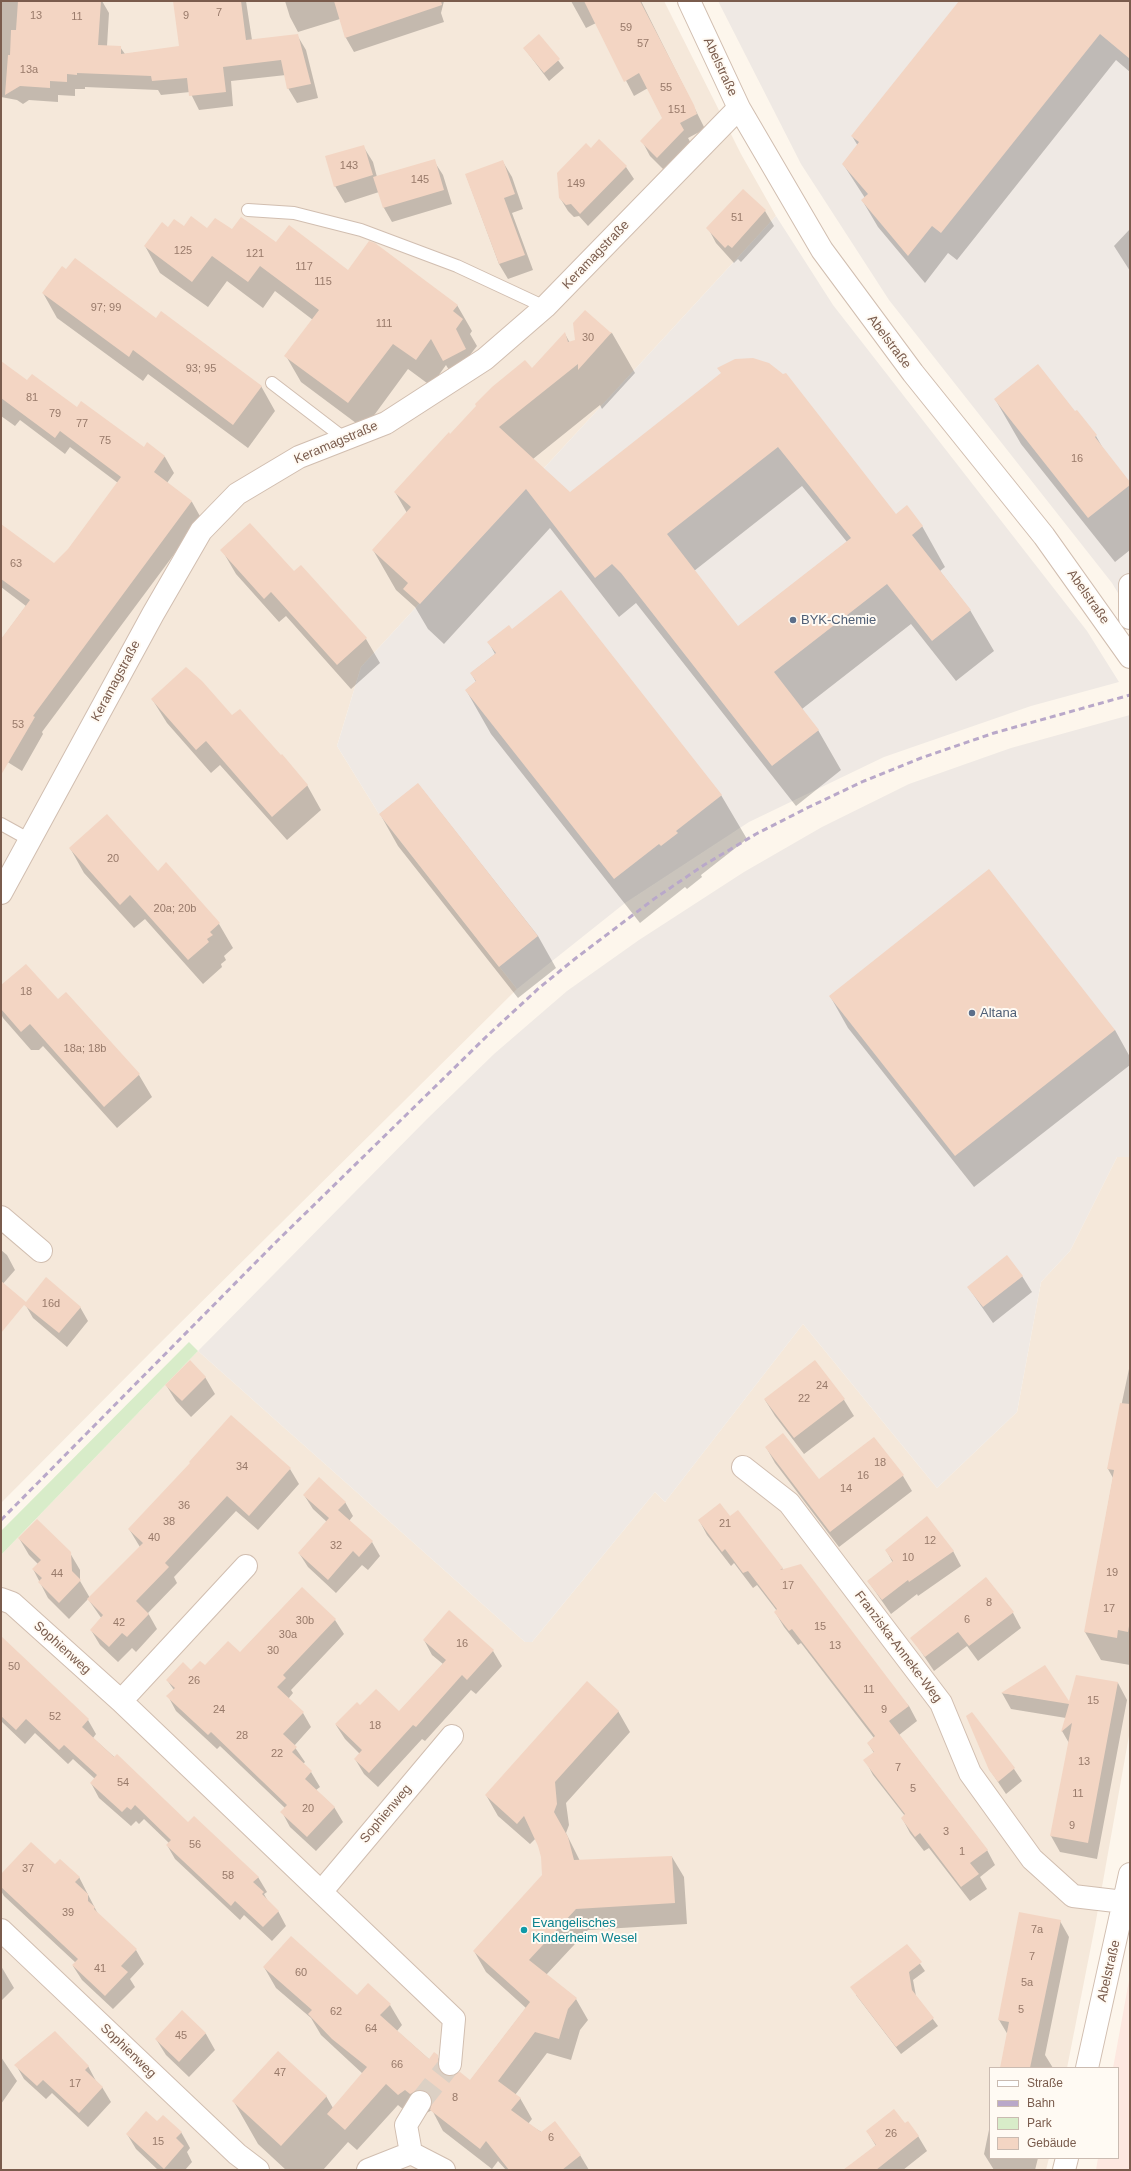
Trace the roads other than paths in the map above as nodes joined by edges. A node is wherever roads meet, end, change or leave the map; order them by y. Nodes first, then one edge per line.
1 (689, 1) edge
2 (739, 108) junction
3 (248, 210) dead end
4 (545, 307) junction
5 (272, 383) dead end
6 (344, 439) junction
7 (1130, 585) edge
8 (1130, 618) edge
9 (1130, 656) edge
10 (1, 824) edge
11 (30, 840) junction
12 (1, 893) edge
13 (1, 1217) edge
14 (41, 1251) dead end
15 (743, 1467) dead end
16 (246, 1566) dead end
17 (1, 1599) edge
18 (121, 1701) junction
19 (452, 1736) dead end
20 (1130, 1874) edge
21 (321, 1892) junction
22 (1124, 1902) junction
23 (1, 1930) edge
24 (450, 2064) tunnel mouth
25 (1087, 2067) edge
26 (420, 2102) tunnel mouth
27 (411, 2153) junction
28 (1067, 2159) edge
29 (258, 2170) edge
30 (368, 2170) edge
31 (444, 2170) edge
32 (1064, 2170) edge

1 - 2 street, Abelstraße
2 - 4 street, Keramagstraße
2 - 9 street, Abelstraße
3 - 4 lane
4 - 6 street, Keramagstraße
5 - 6 lane
6 - 11 street, Keramagstraße
7 - 8 street
10 - 11 lane
11 - 12 street, Keramagstraße
13 - 14 street
15 - 22 street, Franziska-Anneke-Weg
16 - 18 street
17 - 18 street, Sophienweg
18 - 21 street, Sophienweg
19 - 21 street, Sophienweg
20 - 22 street, Abelstraße
21 - 24 street, Sophienweg
22 - 25 street, Abelstraße
23 - 29 street, Sophienweg
26 - 27 street
27 - 30 street
27 - 31 street
28 - 32 street

